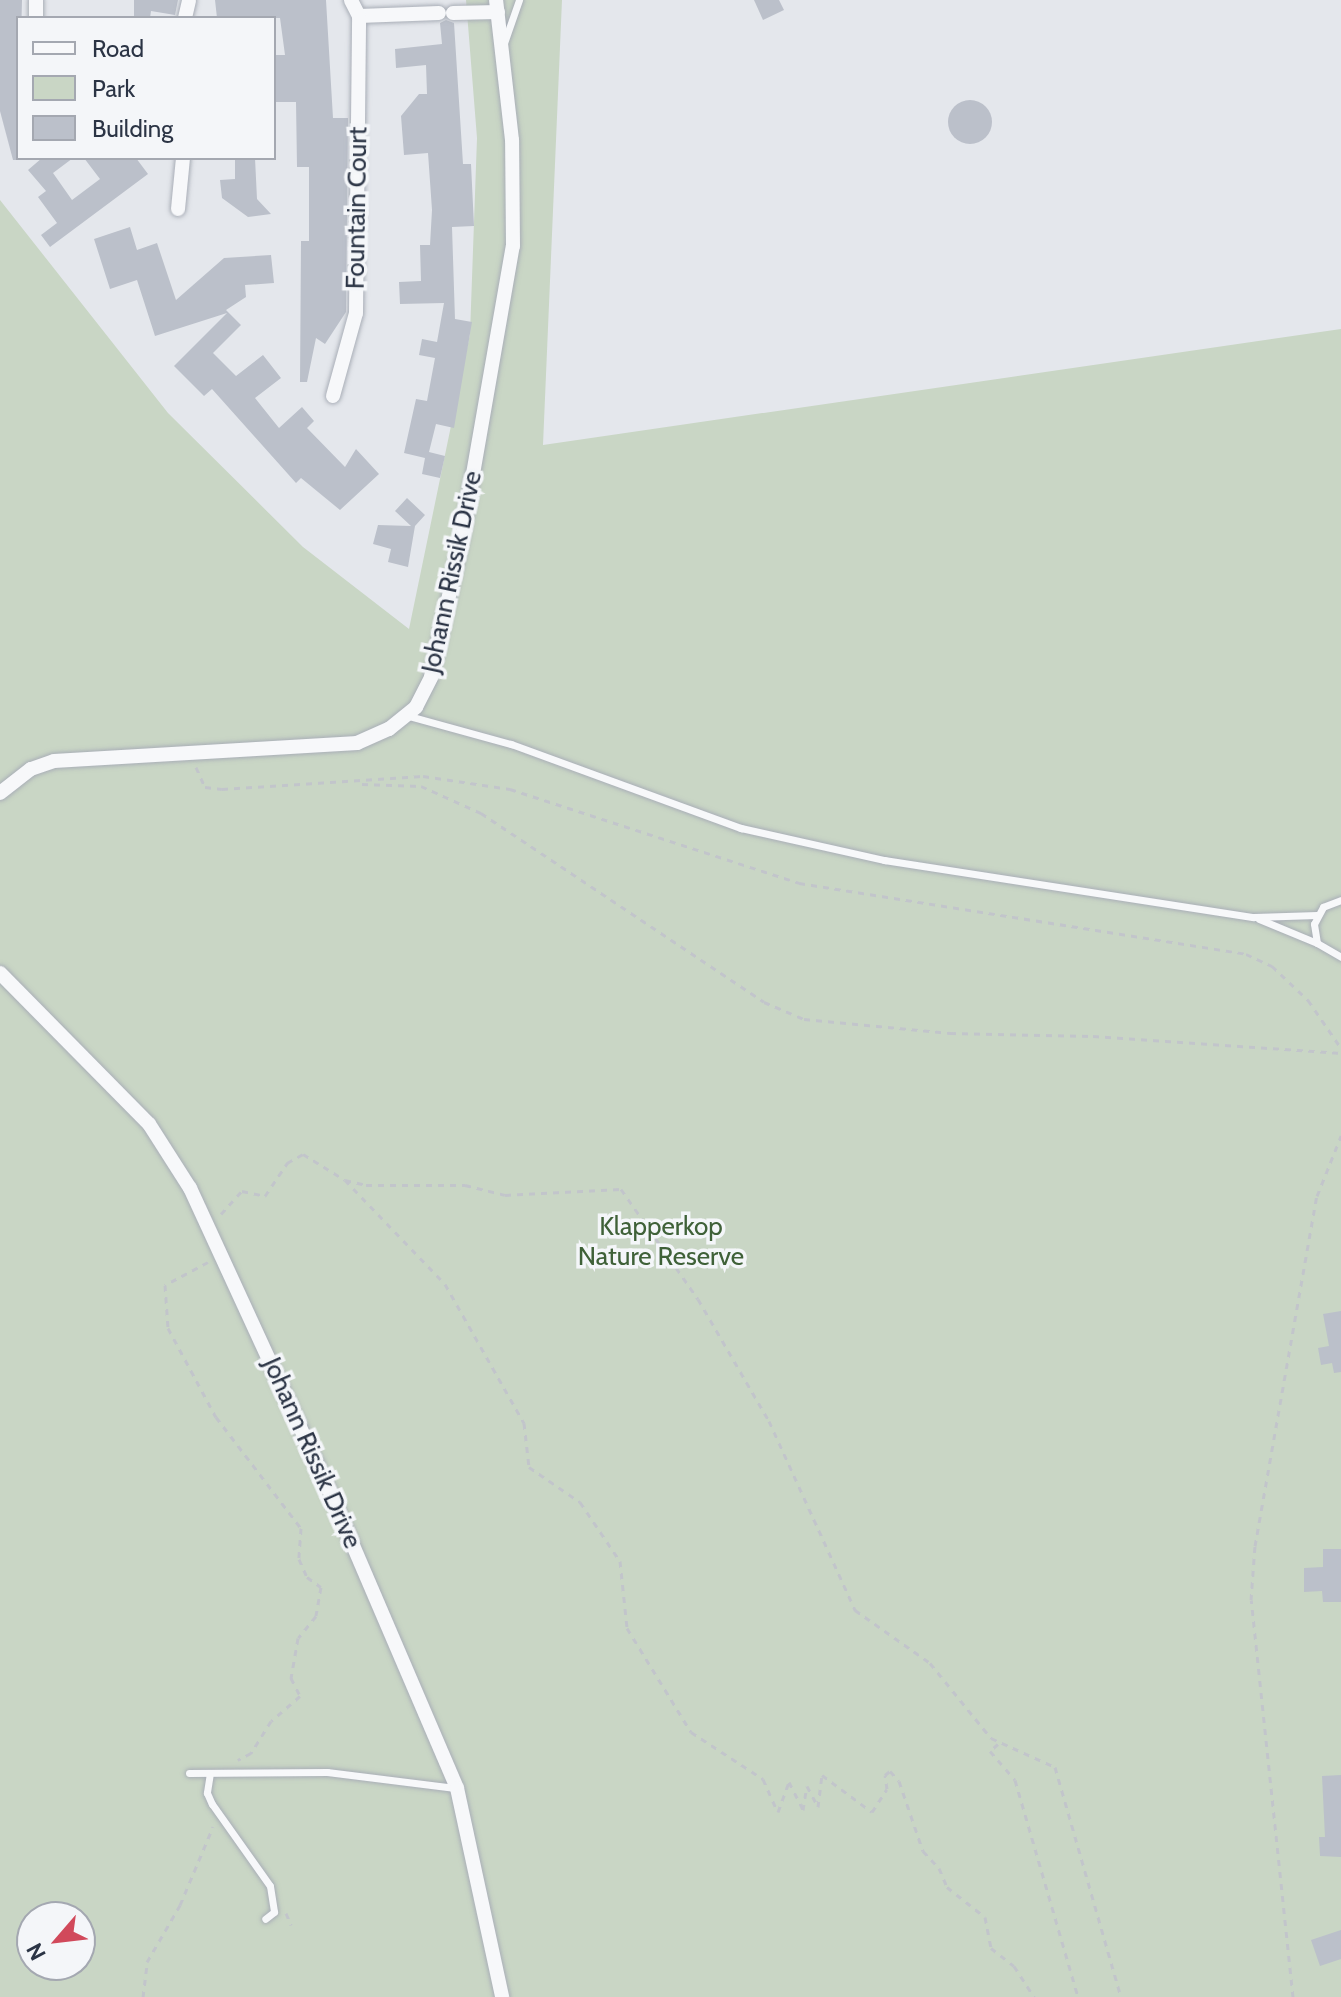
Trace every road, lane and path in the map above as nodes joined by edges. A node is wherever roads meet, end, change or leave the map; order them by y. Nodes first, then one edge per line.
1 (351, 0) edge
2 (519, 0) edge
3 (497, 6) edge
4 (359, 16) junction
5 (502, 50) junction
6 (183, 160) edge
7 (178, 209) dead end
8 (333, 396) dead end
9 (409, 716) junction
10 (196, 755) junction
11 (345, 784) junction
12 (0, 793) edge
13 (1341, 900) edge
14 (1317, 915) junction
15 (1254, 917) junction
16 (1317, 943) junction
17 (1341, 957) edge
18 (0, 973) edge
19 (1341, 1050) edge
20 (1341, 1136) edge
21 (345, 1180) junction
22 (210, 1230) junction
23 (1000, 1743) junction
24 (189, 1773) dead end
25 (210, 1773) junction
26 (457, 1788) junction
27 (219, 1813) junction
28 (265, 1919) dead end
29 (143, 1997) edge
30 (502, 1997) edge
31 (1034, 1997) edge
32 (1078, 1997) edge
33 (1121, 1997) edge
34 (1293, 1997) edge

1 - 4 street
2 - 5 lane
3 - 4 street
3 - 5 street, Johann Rissik Drive
4 - 8 street, Fountain Court
5 - 9 street, Johann Rissik Drive
6 - 7 street
9 - 10 street
9 - 15 lane
10 - 11 path
10 - 12 street
11 - 19 path
11 - 19 path
13 - 14 lane
14 - 15 lane
14 - 16 lane
15 - 16 lane
16 - 17 lane
18 - 22 street, Johann Rissik Drive
20 - 34 path
21 - 22 path
21 - 23 path
21 - 31 path
22 - 25 path
22 - 26 street, Johann Rissik Drive
23 - 32 path
23 - 33 path
24 - 25 lane
25 - 26 lane
25 - 27 lane
26 - 30 street, Johann Rissik Drive
27 - 28 lane
27 - 29 path

